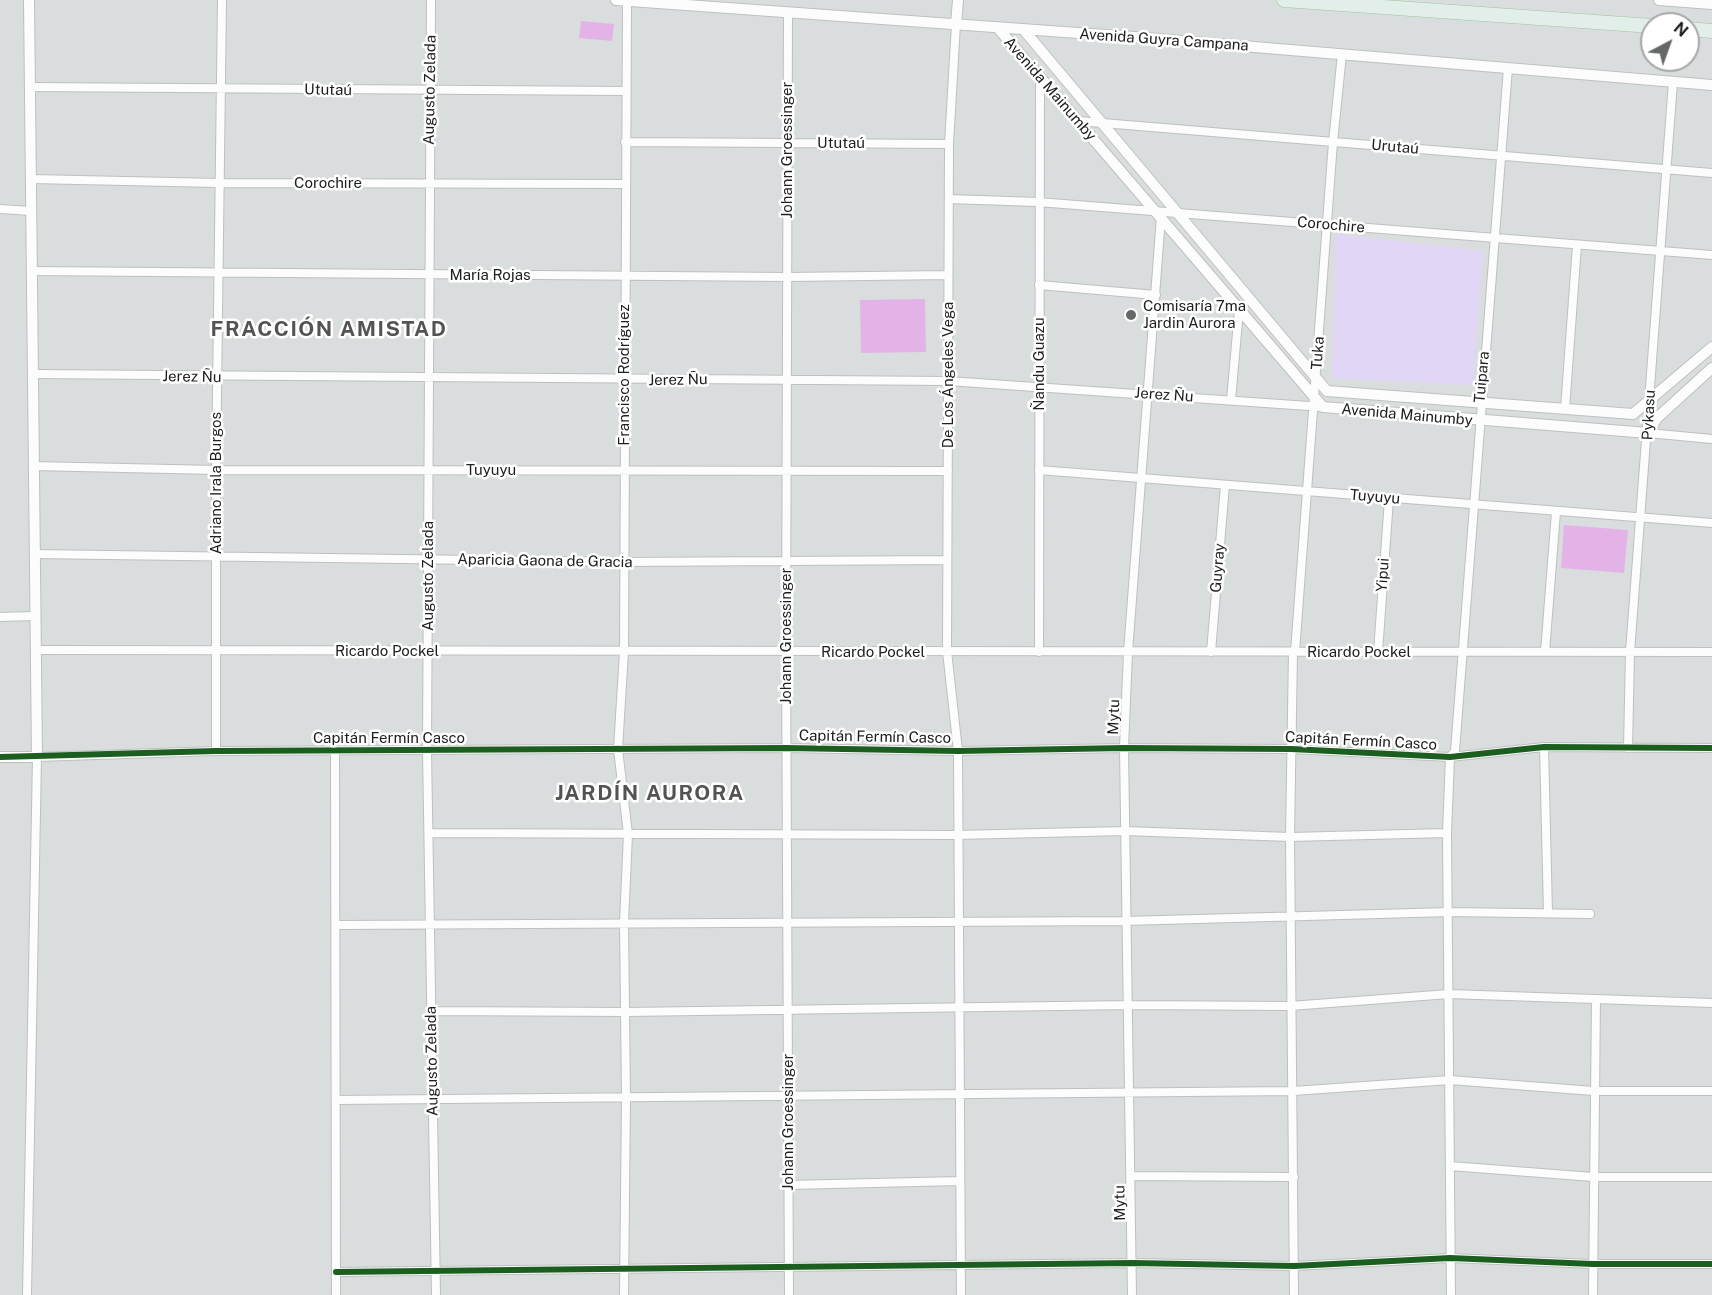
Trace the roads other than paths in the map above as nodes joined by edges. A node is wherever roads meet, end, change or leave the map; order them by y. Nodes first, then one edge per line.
1 (29, 0) edge
2 (222, 0) edge
3 (431, 0) edge
4 (616, 0) edge
5 (958, 0) edge
6 (1284, 0) edge
7 (1659, 0) edge
8 (627, 1) edge
9 (1712, 2) edge
10 (788, 12) junction
11 (956, 24) junction
12 (1640, 25) edge
13 (998, 27) junction
14 (1023, 29) junction
15 (1342, 54) junction
16 (1508, 68) junction
17 (1040, 76) junction
18 (1673, 82) junction
19 (1712, 85) edge
20 (30, 87) junction
21 (220, 88) junction
22 (429, 91) junction
23 (626, 91) junction
24 (1078, 121) junction
25 (1102, 123) junction
26 (626, 142) junction
27 (1333, 142) junction
28 (786, 143) junction
29 (949, 144) junction
30 (1502, 156) junction
31 (1667, 170) junction
32 (1712, 174) edge
33 (31, 179) junction
34 (219, 183) junction
35 (429, 183) junction
36 (625, 184) junction
37 (949, 199) junction
38 (1038, 202) junction
39 (0, 209) edge
40 (31, 211) junction
41 (1159, 214) junction
42 (1180, 214) junction
43 (1327, 224) junction
44 (1494, 239) junction
45 (1577, 245) junction
46 (1661, 251) junction
47 (1712, 255) edge
48 (32, 271) junction
49 (218, 273) junction
50 (430, 275) junction
51 (948, 275) junction
52 (624, 276) junction
53 (788, 277) junction
54 (1039, 285) junction
55 (1156, 295) junction
56 (1239, 310) junction
57 (1712, 346) edge
58 (1712, 368) edge
59 (32, 374) junction
60 (1316, 377) junction
61 (216, 378) junction
62 (788, 378) junction
63 (429, 379) junction
64 (624, 380) junction
65 (948, 381) junction
66 (1039, 386) junction
67 (1147, 394) junction
68 (1230, 400) junction
69 (1648, 400) junction
70 (1480, 403) junction
71 (1317, 404) junction
72 (1565, 409) junction
73 (1479, 422) junction
74 (1648, 433) junction
75 (1712, 439) edge
76 (33, 466) junction
77 (787, 469) junction
78 (216, 470) junction
79 (428, 470) junction
80 (623, 470) junction
81 (1039, 470) junction
82 (948, 471) junction
83 (1141, 478) junction
84 (1225, 485) junction
85 (1306, 491) junction
86 (1389, 499) junction
87 (1473, 506) junction
88 (1556, 512) junction
89 (1642, 516) junction
90 (1712, 523) edge
91 (34, 554) junction
92 (216, 559) junction
93 (428, 560) junction
94 (947, 560) junction
95 (623, 562) junction
96 (786, 562) junction
97 (34, 616) junction
98 (0, 617) edge
99 (35, 650) junction
100 (428, 650) junction
101 (217, 651) junction
102 (947, 651) junction
103 (624, 652) junction
104 (1039, 652) junction
105 (1128, 652) junction
106 (1211, 652) junction
107 (1294, 652) junction
108 (1378, 652) junction
109 (1462, 652) junction
110 (1545, 652) junction
111 (1630, 652) junction
112 (1712, 652) edge
113 (786, 653) junction
114 (1125, 747) junction
115 (1544, 747) junction
116 (786, 748) junction
117 (1628, 748) junction
118 (1712, 748) edge
119 (618, 749) junction
120 (1291, 749) junction
121 (335, 750) junction
122 (428, 750) junction
123 (216, 751) junction
124 (958, 751) junction
125 (37, 757) junction
126 (1450, 757) junction
127 (0, 758) edge
128 (1125, 831) junction
129 (429, 833) junction
130 (1447, 833) junction
131 (628, 834) junction
132 (786, 834) junction
133 (957, 835) junction
134 (1290, 837) junction
135 (1450, 912) junction
136 (1548, 913) junction
137 (1590, 914) dead end
138 (1291, 916) junction
139 (959, 920) junction
140 (787, 921) junction
141 (1125, 921) junction
142 (624, 923) junction
143 (336, 925) junction
144 (430, 925) junction
145 (1449, 993) junction
146 (1596, 999) junction
147 (1712, 1003) edge
148 (1130, 1005) junction
149 (1290, 1006) junction
150 (960, 1007) junction
151 (787, 1010) junction
152 (432, 1011) junction
153 (626, 1012) junction
154 (1450, 1080) junction
155 (1293, 1091) junction
156 (1594, 1091) junction
157 (1712, 1091) edge
158 (1129, 1092) junction
159 (960, 1093) junction
160 (787, 1096) junction
161 (433, 1098) junction
162 (626, 1098) junction
163 (337, 1100) junction
164 (1450, 1166) junction
165 (1131, 1176) junction
166 (1294, 1177) junction
167 (1593, 1177) junction
168 (1712, 1177) edge
169 (960, 1181) junction
170 (788, 1185) junction
171 (1450, 1258) junction
172 (1132, 1263) junction
173 (1593, 1264) junction
174 (1712, 1264) edge
175 (1294, 1266) junction
176 (788, 1267) junction
177 (961, 1267) junction
178 (625, 1270) junction
179 (435, 1271) junction
180 (336, 1272) junction
181 (27, 1295) edge
182 (336, 1295) edge
183 (436, 1295) edge
184 (624, 1295) edge
185 (789, 1295) edge
186 (961, 1295) edge
187 (1132, 1295) edge
188 (1294, 1295) edge
189 (1451, 1295) edge
190 (1593, 1295) edge

1 - 20 street
2 - 21 street, Adriano Irala Burgos
3 - 22 street, Augusto Zelada
4 - 8 street, Avenida Guyra Campana
5 - 11 street, De Los Ángeles Vega
6 - 12 highway
7 - 9 street
8 - 10 street, Avenida Guyra Campana
8 - 23 street, Francisco Rodríguez
10 - 11 street, Avenida Guyra Campana
10 - 28 street, Johann Groessinger
11 - 13 street, Avenida Guyra Campana
11 - 29 street, De Los Ángeles Vega
13 - 14 street, Avenida Guyra Campana
13 - 17 street, Avenida Mainumby
14 - 15 street, Avenida Guyra Campana
14 - 25 street, Avenida Mainumby
15 - 16 street, Avenida Guyra Campana
15 - 27 street, Tuka
16 - 18 street, Avenida Guyra Campana
16 - 30 street, Tuipara
17 - 24 street, Avenida Mainumby
17 - 38 street, Ñandu Guazu
18 - 19 street, Avenida Guyra Campana
18 - 31 street, Pykasu
20 - 21 street, Ututaú
20 - 33 street
21 - 22 street, Ututaú
21 - 34 street, Adriano Irala Burgos
22 - 23 street, Ututaú
22 - 35 street, Augusto Zelada
23 - 26 street, Francisco Rodríguez
24 - 25 street, Urutaú
24 - 41 street, Avenida Mainumby
25 - 27 street, Urutaú
25 - 42 street, Avenida Mainumby
26 - 28 street, Ututaú
26 - 36 street, Francisco Rodríguez
27 - 30 street, Urutaú
27 - 43 street, Tuka
28 - 29 street, Ututaú
28 - 53 street, Johann Groessinger
29 - 37 street, De Los Ángeles Vega
30 - 31 street, Urutaú
30 - 44 street, Tuipara
31 - 32 street, Urutaú
31 - 46 street, Pykasu
33 - 34 street, Corochire
33 - 40 street
34 - 35 street, Corochire
34 - 49 street, Adriano Irala Burgos
35 - 36 street, Corochire
35 - 50 street, Augusto Zelada
36 - 52 street, Francisco Rodríguez
37 - 38 street, Corochire
37 - 51 street, De Los Ángeles Vega
38 - 41 street, Corochire
38 - 54 street, Ñandu Guazu
39 - 40 street
40 - 48 street
41 - 42 street, Corochire
41 - 55 street, Mytu
41 - 56 street, Avenida Mainumby
42 - 43 street, Corochire
42 - 60 street, Avenida Mainumby
43 - 44 street, Corochire
43 - 60 street, Tuka
44 - 45 street, Corochire
44 - 70 street, Tuipara
45 - 46 street, Corochire
45 - 72 street
46 - 47 street, Corochire
46 - 69 street, Pykasu
48 - 49 street, María Rojas
48 - 59 street
49 - 50 street, María Rojas
49 - 61 street, Adriano Irala Burgos
50 - 52 street, María Rojas
50 - 63 street, Augusto Zelada
51 - 53 street, María Rojas
51 - 65 street, De Los Ángeles Vega
52 - 53 street, María Rojas
52 - 64 street, Francisco Rodríguez
53 - 62 street, Johann Groessinger
54 - 55 street
54 - 66 street, Ñandu Guazu
55 - 67 street, Mytu
56 - 68 street
56 - 71 street, Avenida Mainumby
57 - 69 street, Avenida Mainumby
58 - 74 street
59 - 61 street, Jerez Ñu
59 - 76 street
60 - 70 street, Avenida Mainumby
60 - 71 street, Tuka
61 - 63 street, Jerez Ñu
61 - 78 street, Adriano Irala Burgos
62 - 64 street, Jerez Ñu
62 - 65 street, Jerez Ñu
62 - 77 street, Johann Groessinger
63 - 64 street, Jerez Ñu
63 - 79 street, Augusto Zelada
64 - 80 street, Francisco Rodríguez
65 - 66 street, Jerez Ñu
65 - 82 street, De Los Ángeles Vega
66 - 67 street, Jerez Ñu
66 - 81 street, Ñandu Guazu
67 - 68 street, Jerez Ñu
67 - 83 street, Mytu
68 - 71 street, Jerez Ñu
69 - 72 street, Avenida Mainumby
69 - 74 street, Pykasu
70 - 72 street, Avenida Mainumby
70 - 73 street, Tuipara
71 - 73 street, Avenida Mainumby
71 - 85 street, Tuka
73 - 74 street, Avenida Mainumby
73 - 87 street, Tuipara
74 - 75 street
74 - 89 street, Pykasu
76 - 78 street, Tuyuyu
76 - 91 street
77 - 80 street, Tuyuyu
77 - 82 street, Tuyuyu
77 - 96 street, Johann Groessinger
78 - 79 street, Tuyuyu
78 - 92 street, Adriano Irala Burgos
79 - 80 street, Tuyuyu
79 - 93 street, Augusto Zelada
80 - 95 street, Francisco Rodríguez
81 - 83 street, Tuyuyu
81 - 104 street, Ñandu Guazu
82 - 94 street, De Los Ángeles Vega
83 - 84 street, Tuyuyu
83 - 105 street, Mytu
84 - 85 street, Tuyuyu
84 - 106 street, Guyray
85 - 86 street, Tuyuyu
85 - 107 street, Tuka
86 - 87 street, Tuyuyu
86 - 108 street, Yipui
87 - 88 street, Tuyuyu
87 - 109 street, Tuipara
88 - 89 street, Tuyuyu
88 - 110 street
89 - 90 street, Tuyuyu
89 - 111 street, Pykasu
91 - 92 street, Aparicia Gaona de Gracia
91 - 97 street
92 - 93 street, Aparicia Gaona de Gracia
92 - 101 street, Adriano Irala Burgos
93 - 95 street, Aparicia Gaona de Gracia
93 - 100 street, Augusto Zelada
94 - 96 street, Aparicia Gaona de Gracia
94 - 102 street, De Los Ángeles Vega
95 - 96 street, Aparicia Gaona de Gracia
95 - 103 street, Francisco Rodríguez
96 - 113 street, Johann Groessinger
97 - 98 street
97 - 99 street
99 - 101 street, Ricardo Pockel
99 - 125 street
100 - 101 street, Ricardo Pockel
100 - 103 street, Ricardo Pockel
100 - 122 street, Augusto Zelada
101 - 123 street, Adriano Irala Burgos
102 - 104 street, Ricardo Pockel
102 - 113 street, Ricardo Pockel
102 - 124 street, De Los Ángeles Vega
103 - 113 street, Ricardo Pockel
103 - 119 street, Francisco Rodríguez
104 - 105 street, Ricardo Pockel
105 - 106 street, Ricardo Pockel
105 - 114 street, Mytu
106 - 107 street, Ricardo Pockel
107 - 108 street, Ricardo Pockel
107 - 120 street, Tuka
108 - 109 street, Ricardo Pockel
109 - 110 street, Ricardo Pockel
109 - 126 street, Tuipara
110 - 111 street, Ricardo Pockel
111 - 112 street, Ricardo Pockel
111 - 117 street, Pykasu
113 - 116 street, Johann Groessinger
114 - 120 street, Capitán Fermín Casco
114 - 124 street, Capitán Fermín Casco
114 - 128 street, Mytu
115 - 117 street, Capitán Fermín Casco
115 - 126 street, Capitán Fermín Casco
115 - 136 street
116 - 119 street, Capitán Fermín Casco
116 - 124 street, Capitán Fermín Casco
116 - 132 street, Johann Groessinger
117 - 118 street, Capitán Fermín Casco
119 - 122 street, Capitán Fermín Casco
119 - 131 street, Francisco Rodríguez
120 - 126 street, Capitán Fermín Casco
120 - 134 street, Tuka
121 - 122 street, Capitán Fermín Casco
121 - 123 street, Capitán Fermín Casco
121 - 143 street
122 - 129 street, Augusto Zelada
123 - 125 street, Capitán Fermín Casco
124 - 133 street, De Los Ángeles Vega
125 - 127 street
125 - 181 street
126 - 130 street, Tuipara
128 - 133 street
128 - 134 street
128 - 141 street, Mytu
129 - 131 street
129 - 144 street, Augusto Zelada
130 - 134 street
130 - 135 street, Tuipara
131 - 132 street
131 - 142 street, Francisco Rodríguez
132 - 133 street
132 - 140 street, Johann Groessinger
133 - 139 street, De Los Ángeles Vega
134 - 138 street, Tuka
135 - 136 street
135 - 138 street
135 - 145 street, Tuipara
136 - 137 street
138 - 141 street
138 - 149 street, Tuka
139 - 140 street
139 - 141 street
139 - 150 street, De Los Ángeles Vega
140 - 142 street
140 - 151 street, Johann Groessinger
141 - 148 street, Mytu
142 - 144 street
142 - 153 street, Francisco Rodríguez
143 - 144 street
143 - 163 street
144 - 152 street, Augusto Zelada
145 - 146 street
145 - 149 street
145 - 154 street, Tuipara
146 - 147 street
146 - 156 street
148 - 149 street
148 - 150 street
148 - 158 street, Mytu
149 - 155 street, Tuka
150 - 151 street
150 - 159 street, De Los Ángeles Vega
151 - 153 street
151 - 160 street, Johann Groessinger
152 - 153 street
152 - 161 street, Augusto Zelada
153 - 162 street, Francisco Rodríguez
154 - 155 street
154 - 156 street
154 - 164 street, Tuipara
155 - 158 street
155 - 166 street, Tuka
156 - 157 street
156 - 167 street
158 - 159 street
158 - 165 street, Mytu
159 - 160 street
159 - 169 street, De Los Ángeles Vega
160 - 162 street
160 - 170 street, Johann Groessinger
161 - 162 street
161 - 163 street
161 - 179 street, Augusto Zelada
162 - 178 street, Francisco Rodríguez
163 - 180 street
164 - 167 street
164 - 171 street, Tuipara
165 - 166 street
165 - 172 street, Mytu
166 - 175 street, Tuka
167 - 168 street
167 - 173 street
169 - 170 street
169 - 177 street, De Los Ángeles Vega
170 - 176 street, Johann Groessinger
171 - 173 street
171 - 175 street
171 - 189 street, Tuipara
172 - 175 street
172 - 177 street
172 - 187 street, Mytu
173 - 174 street
173 - 190 street
175 - 188 street, Tuka
176 - 177 street
176 - 178 street
176 - 185 street, Johann Groessinger
177 - 186 street, De Los Ángeles Vega
178 - 179 street
178 - 184 street, Francisco Rodríguez
179 - 180 street
179 - 183 street, Augusto Zelada
180 - 182 street

